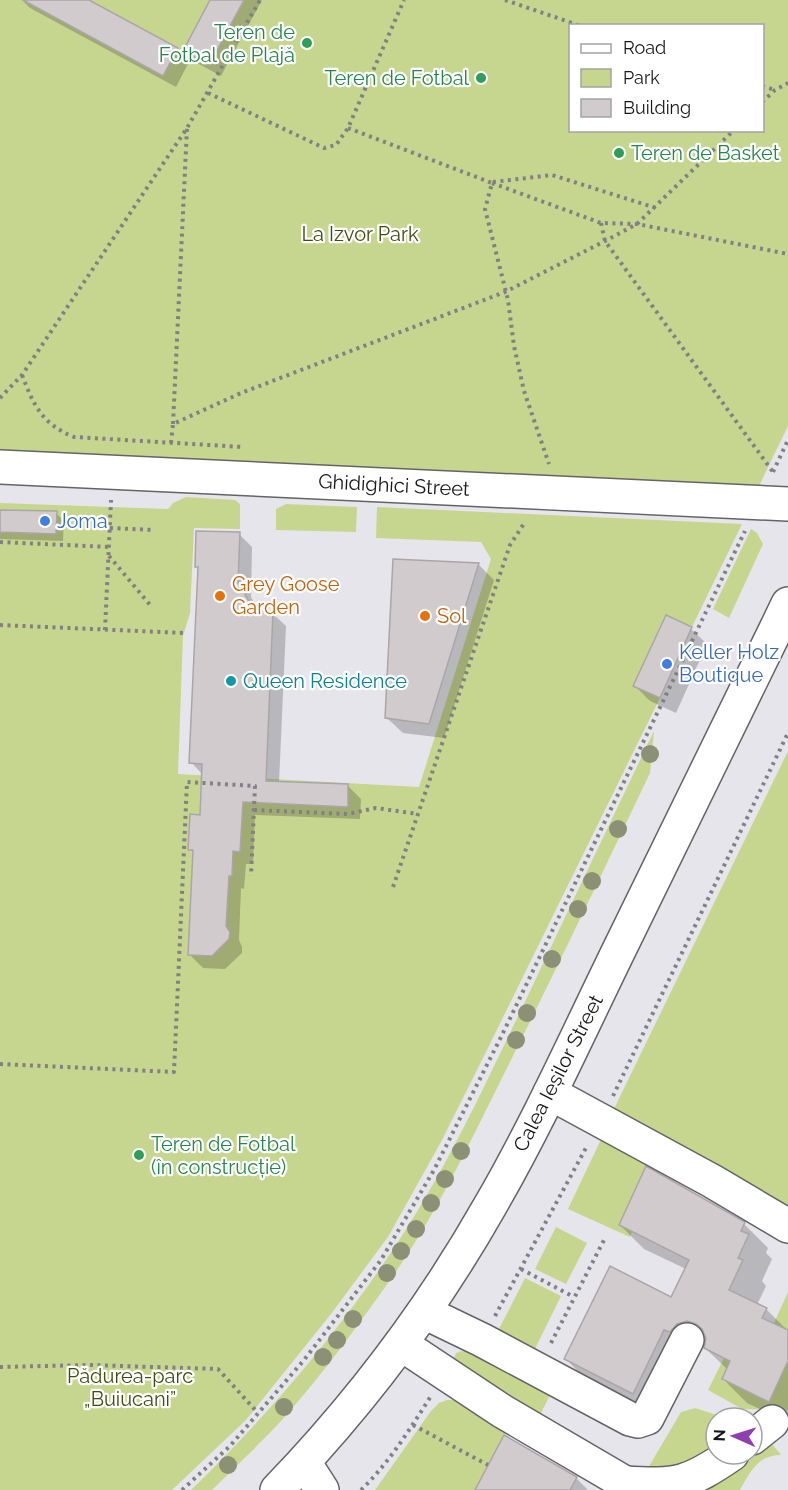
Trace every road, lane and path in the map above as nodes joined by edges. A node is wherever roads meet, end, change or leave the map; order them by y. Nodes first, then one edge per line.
1 (260, 0) edge
2 (405, 0) edge
3 (505, 0) edge
4 (575, 24) edge
5 (788, 83) edge
6 (764, 87) edge
7 (775, 90) junction
8 (208, 93) junction
9 (764, 100) edge
10 (187, 128) junction
11 (348, 128) junction
12 (732, 132) edge
13 (492, 183) junction
14 (656, 208) junction
15 (601, 223) junction
16 (638, 224) junction
17 (605, 242) junction
18 (788, 254) edge
19 (505, 291) junction
20 (0, 398) edge
21 (173, 424) junction
22 (788, 440) edge
23 (0, 467) edge
24 (112, 472) junction
25 (773, 472) junction
26 (158, 474) junction
27 (779, 492) edge
28 (558, 493) junction
29 (110, 528) junction
30 (746, 528) dead end
31 (155, 530) dead end
32 (513, 540) dead end
33 (0, 542) edge
34 (109, 547) junction
35 (108, 554) junction
36 (151, 606) dead end
37 (786, 614) edge
38 (0, 625) edge
39 (105, 630) junction
40 (184, 633) dead end
41 (788, 733) edge
42 (254, 810) junction
43 (418, 814) junction
44 (251, 876) dead end
45 (393, 887) dead end
46 (0, 1064) edge
47 (550, 1093) junction
48 (601, 1121) junction
49 (788, 1226) edge
50 (604, 1240) dead end
51 (521, 1269) junction
52 (574, 1297) junction
53 (424, 1312) junction
54 (482, 1340) junction
55 (687, 1340) dead end
56 (401, 1344) junction
57 (0, 1367) edge
58 (537, 1370) junction
59 (443, 1372) junction
60 (258, 1413) junction
61 (413, 1425) junction
62 (304, 1462) junction
63 (488, 1465) dead end
64 (714, 1466) edge
65 (623, 1487) edge
66 (182, 1490) edge
67 (277, 1490) edge
68 (321, 1490) edge
69 (361, 1490) edge

1 - 8 path
2 - 11 path
3 - 4 path
5 - 7 path
6 - 7 path
7 - 9 path
8 - 10 path
8 - 11 path
10 - 20 path
10 - 21 path
11 - 13 path
12 - 14 path
13 - 14 path
13 - 15 path
13 - 19 path
14 - 16 path
15 - 16 path
15 - 17 path
16 - 17 path
16 - 18 path
17 - 19 path
17 - 25 path
19 - 21 path
19 - 28 path
21 - 26 path
22 - 25 path
23 - 24 main road, Ghidighici Street
24 - 26 main road, Ghidighici Street
24 - 29 path
25 - 27 path
26 - 28 main road, Ghidighici Street
27 - 28 main road, Ghidighici Street
29 - 31 path
29 - 34 path
30 - 60 path
32 - 43 path
33 - 34 path
34 - 35 path
35 - 36 path
35 - 39 path
37 - 47 main road, Calea Ieșilor Street
38 - 39 path
39 - 40 path
41 - 48 path
42 - 43 path
42 - 44 path
42 - 46 path
43 - 45 path
47 - 48 main road
47 - 53 main road, Calea Ieșilor Street
48 - 49 main road
48 - 51 path
50 - 52 path
51 - 52 path
51 - 54 path
52 - 58 path
53 - 54 main road
53 - 56 main road, Calea Ieșilor Street
54 - 58 main road
55 - 58 main road
56 - 59 main road
56 - 62 main road, Calea Ieșilor Street
57 - 60 path
59 - 61 path
59 - 65 main road
60 - 66 path
61 - 63 path
61 - 69 path
62 - 67 main road, Calea Ieșilor Street
62 - 68 main road
64 - 65 main road

